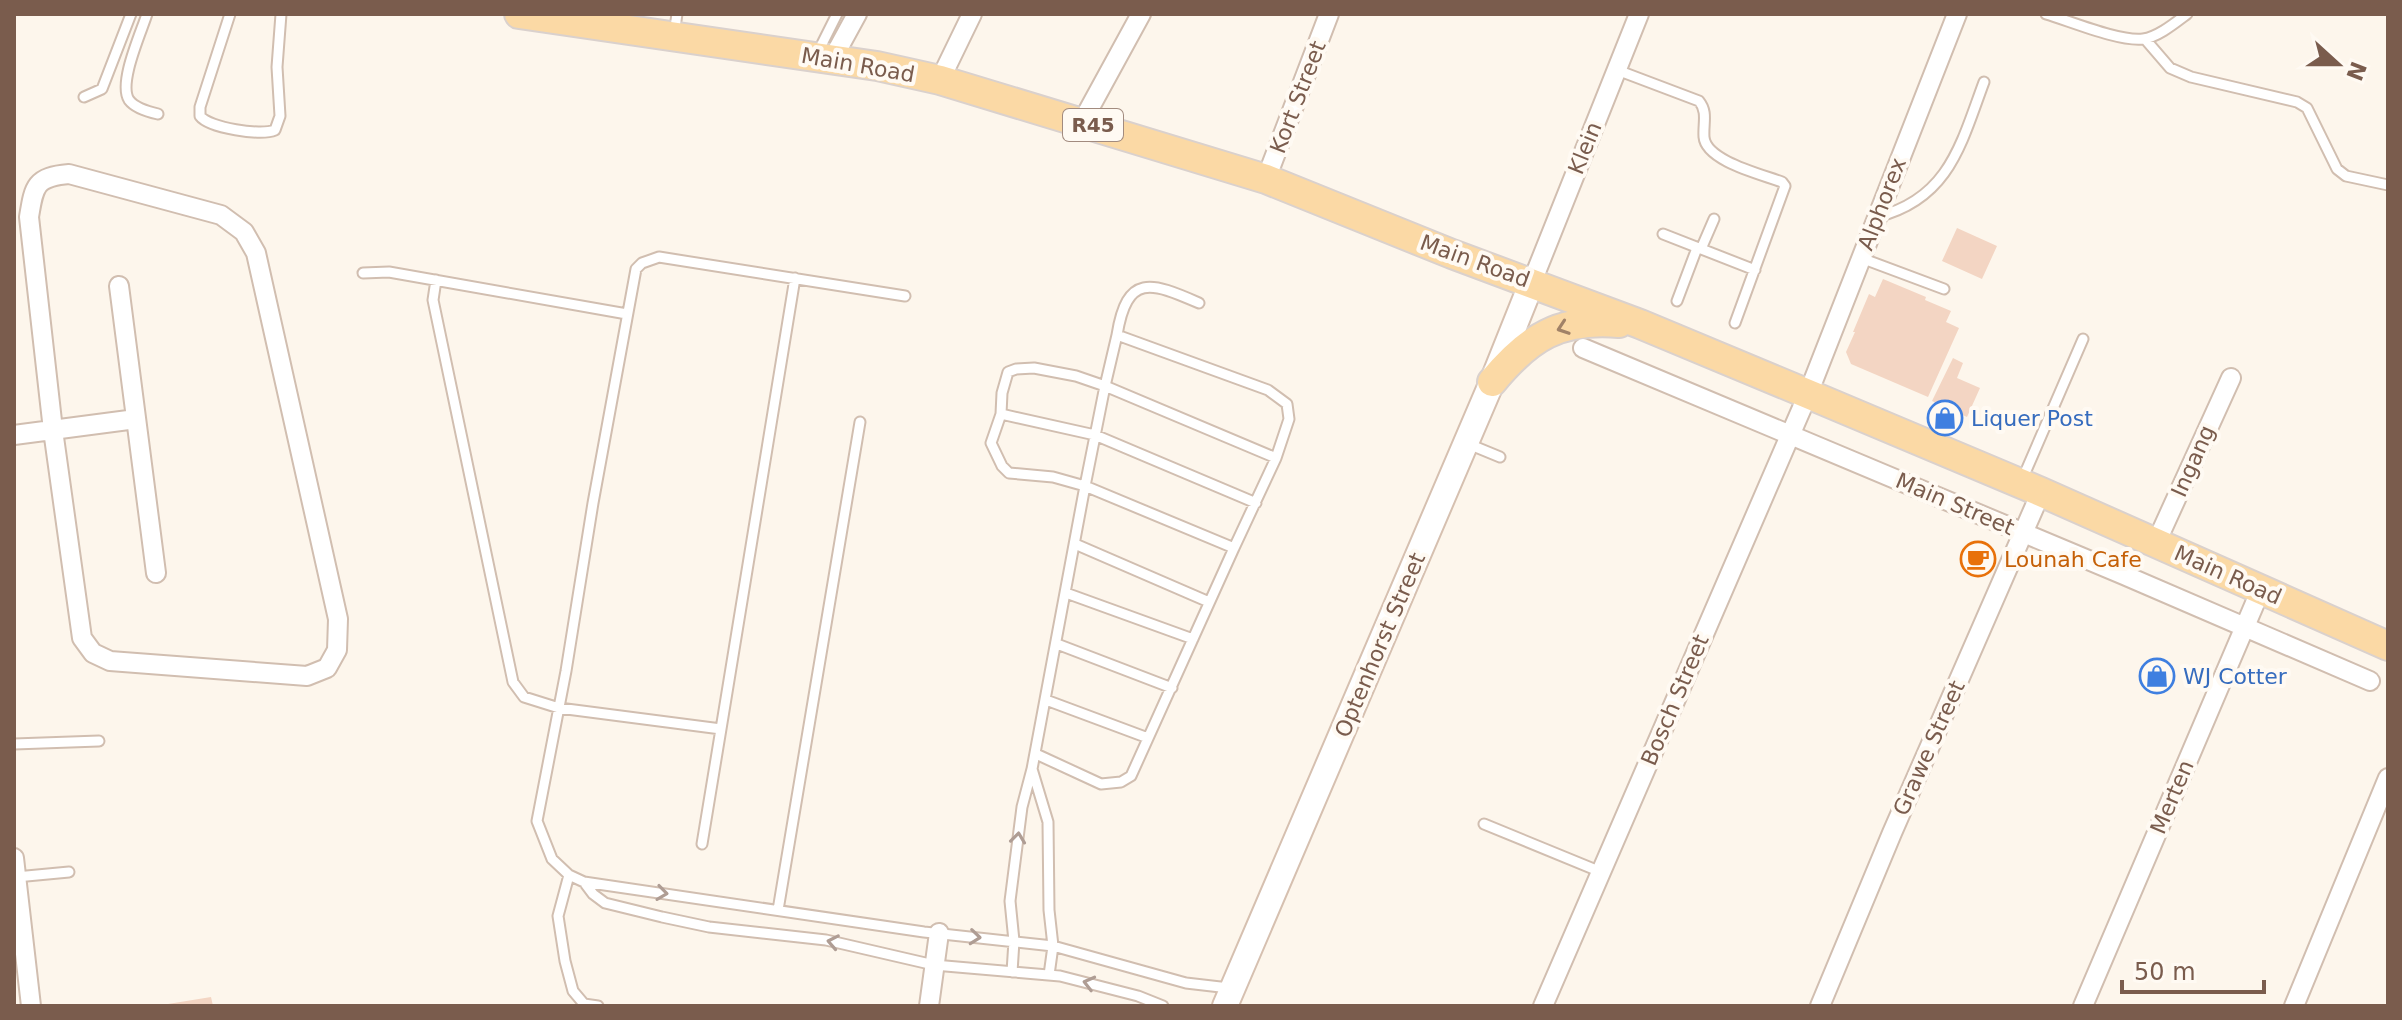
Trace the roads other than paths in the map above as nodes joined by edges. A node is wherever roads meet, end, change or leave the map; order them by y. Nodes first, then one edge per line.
1 (131, 14) edge
2 (147, 14) edge
3 (230, 14) edge
4 (281, 14) edge
5 (837, 14) edge
6 (857, 14) edge
7 (972, 14) edge
8 (1141, 14) edge
9 (1329, 14) edge
10 (1639, 14) edge
11 (1957, 14) edge
12 (2046, 14) edge
13 (2187, 14) edge
14 (535, 15) edge
15 (608, 20) edge
16 (675, 25) edge
17 (2145, 39) junction
18 (825, 57) junction
19 (1617, 70) junction
20 (940, 80) junction
21 (1984, 82) dead end
22 (84, 97) dead end
23 (158, 114) dead end
24 (1082, 122) junction
25 (1266, 179) junction
26 (2388, 185) edge
27 (1877, 217) junction
28 (1714, 219) dead end
29 (1663, 234) dead end
30 (1699, 248) junction
31 (1861, 258) junction
32 (1755, 270) junction
33 (363, 273) dead end
34 (795, 278) junction
35 (436, 280) junction
36 (1532, 282) junction
37 (119, 286) dead end
38 (1944, 289) dead end
39 (905, 296) dead end
40 (1677, 301) dead end
41 (1199, 303) dead end
42 (627, 314) junction
43 (1735, 323) dead end
44 (1640, 324) junction
45 (1117, 335) junction
46 (2083, 339) dead end
47 (1583, 348) dead end
48 (2231, 378) dead end
49 (1492, 382) junction
50 (1105, 386) junction
51 (1808, 394) junction
52 (1001, 414) junction
53 (136, 419) junction
54 (860, 422) dead end
55 (53, 430) junction
56 (14, 435) edge
57 (1095, 435) junction
58 (1790, 435) junction
59 (1466, 443) junction
60 (1500, 457) dead end
61 (1276, 458) junction
62 (1085, 486) junction
63 (2030, 487) junction
64 (1256, 503) junction
65 (2023, 533) junction
66 (2156, 543) junction
67 (1075, 544) junction
68 (1234, 548) junction
69 (156, 573) dead end
70 (2261, 589) junction
71 (1066, 593) junction
72 (1209, 602) junction
73 (2245, 627) junction
74 (1193, 639) junction
75 (1057, 644) junction
76 (2388, 646) edge
77 (2370, 681) dead end
78 (1172, 688) junction
79 (1046, 700) junction
80 (559, 708) junction
81 (721, 729) junction
82 (1148, 738) junction
83 (99, 741) dead end
84 (14, 744) edge
85 (1036, 754) junction
86 (1032, 769) junction
87 (2388, 778) edge
88 (1484, 824) dead end
89 (702, 844) dead end
90 (15, 868) edge
91 (69, 872) dead end
92 (1601, 872) junction
93 (569, 875) junction
94 (584, 882) junction
95 (778, 910) junction
96 (939, 933) junction
97 (1014, 941) junction
98 (1053, 946) junction
99 (934, 965) junction
100 (1012, 972) junction
101 (1049, 975) junction
102 (1229, 997) edge
103 (31, 1006) edge
104 (598, 1006) edge
105 (929, 1006) edge
106 (1163, 1006) edge
107 (1543, 1006) edge
108 (1820, 1006) edge
109 (2083, 1006) edge
110 (2294, 1006) edge

1 - 22 lane
2 - 23 lane
3 - 4 lane
5 - 18 lane
6 - 18 street
7 - 20 street
8 - 24 street
9 - 25 street, Kort Street
10 - 19 street, Klein
11 - 27 street, Alphorex
12 - 17 lane
13 - 17 lane
14 - 15 main road, Main Road / R45
15 - 16 main road, Main Road / R45
16 - 18 main road, Main Road / R45
17 - 26 lane
18 - 20 main road, Main Road / R45
19 - 32 lane
19 - 36 street, Klein
20 - 24 main road, Main Road / R45
21 - 27 lane
24 - 25 main road, Main Road / R45
25 - 36 main road, Main Road / R45
27 - 31 street, Alphorex
28 - 30 lane
29 - 30 lane
30 - 32 lane
30 - 40 lane
31 - 38 lane
31 - 51 street, Alphorex
32 - 43 lane
33 - 35 lane
34 - 39 lane
34 - 42 lane
34 - 81 lane
35 - 42 lane
35 - 80 lane
36 - 44 main road, Main Road / R45
36 - 49 main road, Optenhorst Street
37 - 53 street
41 - 45 lane
42 - 80 lane
44 -> 49 main road
44 - 51 main road, Main Road / R45
45 - 50 lane
45 - 61 lane
46 - 63 lane
47 - 58 street, Main Street
48 - 66 street, Ingang
49 - 59 main road, Optenhorst Street
50 - 52 lane
50 - 57 lane
50 - 61 lane
51 - 58 street, Bosch Street
51 - 63 main road, Main Road / R45
52 - 57 lane
52 - 62 lane
53 - 55 street
53 - 69 street
54 - 95 lane
55 - 55 street
55 - 56 street
57 - 62 lane
57 - 64 lane
58 - 65 street, Main Street
58 - 92 street, Bosch Street
59 - 60 lane
59 - 102 main road, Optenhorst Street
61 - 64 lane
62 - 67 lane
62 - 68 lane
63 - 65 street, Grawe Street
63 - 66 main road, Main Road / R45
64 - 68 lane
65 - 73 street, Main Street
65 - 108 street, Grawe Street
66 - 70 main road, Main Road / R45
67 - 71 lane
67 - 72 lane
68 - 72 lane
70 - 73 street, Merten
70 - 76 main road, Main Road / R45
71 - 74 lane
71 - 75 lane
72 - 74 lane
73 - 77 street, Main Street
73 - 109 street, Merten
74 - 78 lane
75 - 78 lane
75 - 79 lane
78 - 82 lane
79 - 82 lane
79 - 85 lane
80 - 81 lane
80 - 93 lane
81 - 89 lane
82 - 85 lane
83 - 84 lane
85 - 86 lane
97 -> 86 lane
86 - 98 lane
87 - 110 street
88 - 92 lane
90 - 91 lane
90 - 103 street
92 - 107 street, Bosch Street
93 - 94 lane
93 - 104 lane
94 -> 95 lane
99 -> 94 lane
95 - 96 lane
96 -> 97 lane
96 - 99 street
97 - 98 lane
97 - 100 lane
98 - 101 lane
98 - 102 lane
99 - 100 lane
99 - 105 street
100 - 101 lane
106 -> 101 lane

